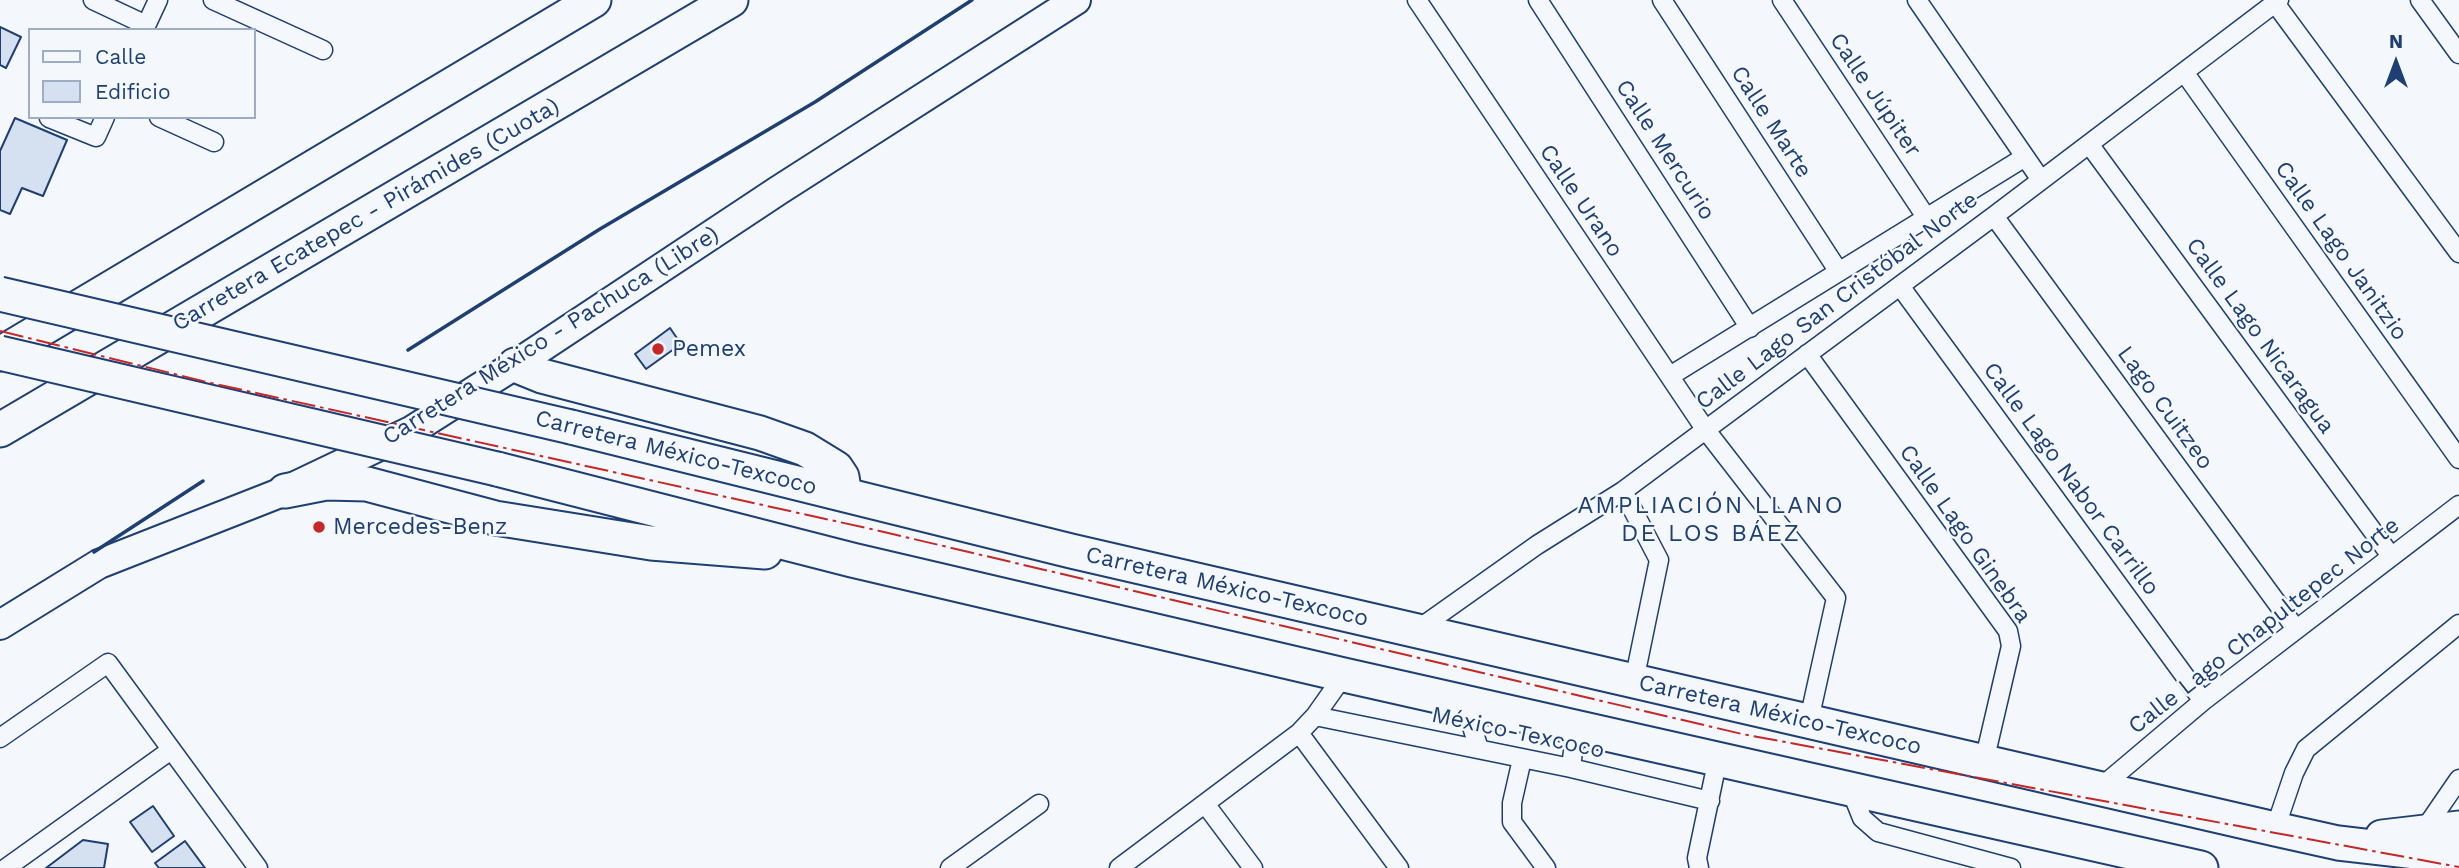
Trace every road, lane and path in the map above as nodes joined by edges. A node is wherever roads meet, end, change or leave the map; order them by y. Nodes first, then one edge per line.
1 (93, 0) edge
2 (158, 0) edge
3 (214, 0) edge
4 (594, 0) edge
5 (731, 0) edge
6 (1076, 0) edge
7 (1417, 0) edge
8 (1538, 0) edge
9 (1662, 0) edge
10 (1782, 0) edge
11 (1917, 0) edge
12 (2420, 0) edge
13 (2277, 1) edge
14 (145, 27) edge
15 (323, 50) dead end
16 (2459, 54) edge
17 (2184, 72) junction
18 (51, 119) edge
19 (104, 119) edge
20 (163, 119) edge
21 (214, 142) dead end
22 (2089, 144) junction
23 (2025, 156) junction
24 (2041, 180) junction
25 (1994, 216) junction
26 (1926, 217) junction
27 (2459, 253) edge
28 (1839, 272) junction
29 (1900, 286) junction
30 (0, 295) edge
31 (1750, 328) junction
32 (0, 353) edge
33 (1807, 354) junction
34 (515, 365) junction
35 (1670, 376) junction
36 (1705, 429) junction
37 (0, 430) edge
38 (2459, 459) edge
39 (285, 491) junction
40 (1623, 491) junction
41 (845, 495) junction
42 (2459, 505) edge
43 (825, 552) junction
44 (2391, 556) junction
45 (2459, 624) edge
46 (0, 625) edge
47 (2296, 629) junction
48 (1416, 631) junction
49 (1344, 675) junction
50 (1634, 681) junction
51 (1464, 701) junction
52 (2203, 701) junction
53 (1315, 716) junction
54 (1809, 720) junction
55 (1576, 726) junction
56 (1299, 733) junction
57 (0, 738) edge
58 (1479, 749) junction
59 (171, 750) junction
60 (1718, 758) junction
61 (1522, 760) junction
62 (1984, 762) junction
63 (1571, 768) junction
64 (2459, 779) edge
65 (1850, 788) junction
66 (2101, 788) junction
67 (1710, 801) junction
68 (1039, 804) dead end
69 (1206, 805) junction
70 (2459, 828) edge
71 (2275, 829) junction
72 (2424, 830) junction
73 (2338, 843) junction
74 (2459, 857) edge
75 (6, 868) edge
76 (258, 868) edge
77 (950, 868) edge
78 (1119, 868) edge
79 (1253, 868) edge
80 (1399, 868) edge
81 (1546, 868) edge
82 (1699, 868) edge
83 (2011, 868) edge
84 (2201, 868) edge

1 - 14 street
2 - 14 street
3 - 15 street
4 - 32 highway
5 - 37 highway, Carretera Ecatepec - Pirámides (Cuota)
6 - 34 main road, Carretera México - Pachuca (Libre)
7 - 35 street, Calle Urano
8 - 31 street, Calle Mercurio
9 - 28 street, Calle Marte
10 - 26 street, Calle Júpiter
11 - 23 street
12 - 16 street
13 - 17 street, Calle Lago San Cristóbal Norte
13 - 27 street
17 - 22 street, Calle Lago San Cristóbal Norte
17 - 38 street, Calle Lago Janitzio
18 - 19 street
20 - 21 street
22 - 24 street, Calle Lago San Cristóbal Norte
22 - 44 street, Calle Lago Nicaragua
23 - 24 street
23 - 26 street, Calle Lago San Cristóbal Norte
24 - 25 street, Calle Lago San Cristóbal Norte
25 - 29 street, Calle Lago San Cristóbal Norte
25 - 47 street, Lago Cuitzeo
26 - 28 street, Calle Lago San Cristóbal Norte
28 - 31 street, Calle Lago San Cristóbal Norte
29 - 33 street, Calle Lago San Cristóbal Norte
29 - 52 street, Calle Lago Nabor Carrillo
30 - 41 highway, Carretera México-Texcoco, bridge
31 - 35 street, Calle Lago San Cristóbal Norte
32 - 43 highway, bridge
33 - 36 street, Calle Lago San Cristóbal Norte
33 - 62 street, Calle Lago Ginebra
34 - 39 main road, Carretera México - Pachuca (Libre)
34 - 41 highway
35 - 36 street, Calle Urano
36 - 40 street, Calle Lago San Cristóbal Norte
36 - 54 street, Calle Urano
39 - 43 highway
39 - 46 main road, Carretera México - Pachuca (Libre)
40 - 48 street, Calle Lago San Cristóbal Norte
40 - 50 street
41 - 48 highway, Carretera México-Texcoco
42 - 44 street, Calle Lago Chapultepec Norte
43 - 49 highway
44 - 47 street, Calle Lago Chapultepec Norte
45 - 71 street
47 - 52 street, Calle Lago Chapultepec Norte
48 - 50 highway, Carretera México-Texcoco
49 - 51 highway
49 - 53 street
50 - 54 highway, Carretera México-Texcoco
51 - 55 highway
51 - 58 street
52 - 66 street, Calle Lago Chapultepec Norte
53 - 56 street
53 - 58 street, México-Texcoco
54 - 62 highway, Carretera México-Texcoco
55 - 60 highway
55 - 63 street
56 - 69 street
56 - 80 street
57 - 59 street
58 - 61 street, México-Texcoco
59 - 75 street
59 - 76 street
60 - 65 highway
60 - 67 street
61 - 63 street, México-Texcoco
61 - 81 street
62 - 66 highway, Carretera México-Texcoco
63 - 67 street, México-Texcoco
64 - 72 street
65 - 83 street
65 - 84 highway
66 - 71 highway, Carretera México-Texcoco
67 - 82 street
68 - 77 street
69 - 78 street
69 - 79 street
70 - 72 highway
71 - 73 highway, Carretera México-Texcoco
72 - 73 highway
73 - 74 highway, Carretera México-Texcoco

